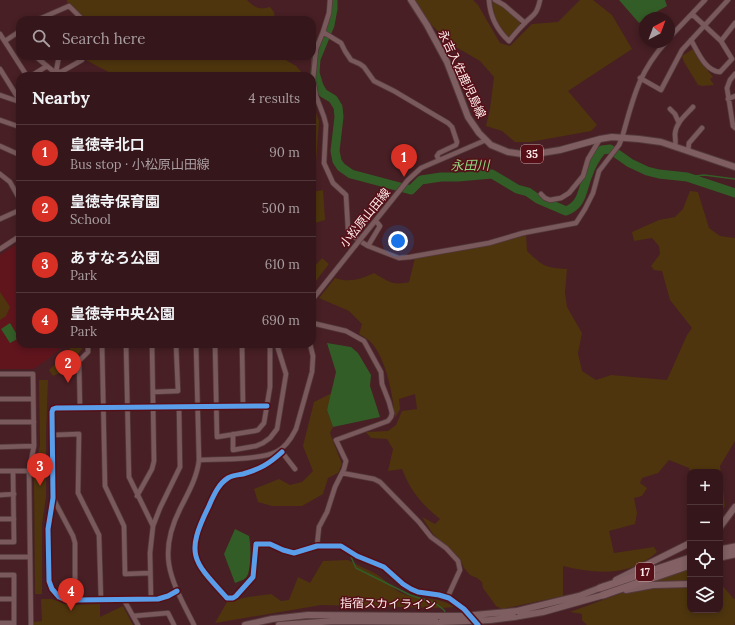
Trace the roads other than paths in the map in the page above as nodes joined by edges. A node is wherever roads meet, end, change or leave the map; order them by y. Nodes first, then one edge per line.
1 (330, 0) edge
2 (411, 0) edge
3 (489, 0) edge
4 (495, 0) edge
5 (540, 0) edge
6 (705, 0) edge
7 (728, 0) edge
8 (692, 14) junction
9 (50, 16) edge
10 (79, 16) edge
11 (525, 23) junction
12 (735, 23) edge
13 (704, 25) junction
14 (324, 32) junction
15 (675, 32) edge
16 (0, 34) edge
17 (16, 34) edge
18 (691, 40) junction
19 (4, 41) junction
20 (721, 41) junction
21 (660, 48) edge
22 (316, 49) edge
23 (16, 59) edge
24 (16, 60) edge
25 (40, 60) edge
26 (59, 60) edge
27 (82, 60) edge
28 (315, 60) edge
29 (47, 66) junction
30 (0, 69) edge
31 (24, 72) edge
32 (37, 72) edge
33 (56, 72) edge
34 (60, 72) edge
35 (62, 72) edge
36 (314, 72) edge
37 (735, 74) edge
38 (640, 78) junction
39 (0, 95) edge
40 (16, 95) edge
41 (316, 96) edge
42 (735, 96) edge
43 (728, 99) junction
44 (16, 100) edge
45 (694, 107) dead end
46 (670, 109) dead end
47 (0, 120) edge
48 (734, 120) edge
49 (678, 123) junction
50 (16, 126) edge
51 (702, 128) dead end
52 (735, 128) edge
53 (622, 138) junction
54 (600, 139) junction
55 (486, 140) junction
56 (0, 146) edge
57 (675, 146) junction
58 (688, 151) junction
59 (16, 153) edge
60 (439, 160) junction
61 (735, 167) edge
62 (0, 174) edge
63 (16, 193) edge
64 (541, 194) dead end
65 (16, 212) edge
66 (1, 218) edge
67 (376, 221) junction
68 (16, 239) edge
69 (368, 246) junction
70 (0, 249) edge
71 (316, 295) edge
72 (316, 324) edge
73 (88, 348) edge
74 (102, 348) edge
75 (126, 348) edge
76 (152, 348) edge
77 (176, 348) edge
78 (196, 348) edge
79 (216, 348) edge
80 (242, 348) edge
81 (270, 348) edge
82 (278, 348) edge
83 (311, 348) edge
84 (0, 374) edge
85 (152, 392) junction
86 (0, 399) edge
87 (33, 399) junction
88 (217, 406) junction
89 (243, 406) junction
90 (267, 406) junction
91 (179, 407) junction
92 (197, 407) junction
93 (80, 408) junction
94 (103, 408) junction
95 (128, 408) junction
96 (153, 408) junction
97 (0, 422) edge
98 (34, 422) junction
99 (233, 434) junction
100 (53, 435) junction
101 (34, 446) junction
102 (0, 447) edge
103 (281, 451) junction
104 (199, 460) junction
105 (295, 469) dead end
106 (0, 471) edge
107 (13, 471) junction
108 (29, 471) junction
109 (342, 473) junction
110 (14, 494) junction
111 (0, 495) edge
112 (137, 496) junction
113 (53, 498) junction
114 (733, 509) edge
115 (723, 518) edge
116 (0, 519) edge
117 (14, 519) junction
118 (723, 523) edge
119 (153, 526) junction
120 (0, 542) edge
121 (687, 545) edge
122 (317, 546) junction
123 (735, 547) edge
124 (723, 549) edge
125 (735, 554) edge
126 (723, 556) edge
127 (30, 557) junction
128 (0, 558) edge
129 (687, 559) edge
130 (687, 566) edge
131 (150, 573) junction
132 (0, 575) edge
133 (687, 584) edge
134 (177, 591) junction
135 (602, 592) junction
136 (449, 598) junction
137 (0, 599) edge
138 (14, 599) junction
139 (75, 600) junction
140 (101, 600) junction
141 (124, 600) junction
142 (151, 600) junction
143 (133, 616) junction
144 (439, 619) junction
145 (0, 623) edge
146 (14, 624) edge
147 (31, 625) edge
148 (138, 625) edge
149 (174, 625) edge
150 (194, 625) edge
151 (245, 625) edge
152 (279, 625) edge
153 (478, 625) edge

1 - 14 street
2 - 55 main road, 永吉入佐鹿児島線 / 35
3 - 11 street
4 - 11 street
5 - 11 street
6 - 8 street
7 - 13 street
8 - 13 street
8 - 15 street
9 - 10 street
12 - 20 street
13 - 18 street
13 - 20 street
14 - 22 street
14 - 60 street
16 - 19 street
17 - 19 street
18 - 20 street
18 - 38 street
19 - 23 street
21 - 38 street
24 - 31 street
25 - 29 street
26 - 34 street
27 - 35 street
28 - 36 street
29 - 32 street
29 - 33 street
30 - 40 street
37 - 43 street
38 - 53 street
39 - 44 street
41 - 69 street
42 - 43 street
43 - 48 street
45 - 49 street
46 - 49 street
47 - 50 street
48 - 52 street
49 - 57 street
51 - 58 street
53 - 54 main road, 永吉入佐鹿児島線 / 35
53 - 57 main road, 永吉入佐鹿児島線 / 35
53 - 69 street
54 - 55 main road, 永吉入佐鹿児島線 / 35
54 - 64 street
55 - 60 street, 小松原山田線
56 - 59 street
57 - 58 main road, 永吉入佐鹿児島線 / 35
58 - 61 main road, 永吉入佐鹿児島線 / 35
60 - 67 street, 小松原山田線
62 - 63 street
65 - 66 street
67 - 69 street
67 - 71 street, 小松原山田線, bridge
68 - 70 street
72 - 109 street
73 - 93 street
74 - 94 street
75 - 95 street
76 - 85 street
77 - 85 street
78 - 92 street
79 - 88 street
80 - 89 street
81 - 90 street
82 - 99 street
83 - 103 street
84 - 87 street
85 - 96 street
86 - 87 street
87 - 98 street
88 - 89 street
88 - 92 street
88 - 99 street
89 - 90 street
90 - 99 street
91 - 92 street
91 - 96 street
91 - 119 street
92 - 104 street
93 - 94 street
93 - 100 street
94 - 95 street
94 - 131 street
95 - 96 street
95 - 112 street
96 - 112 street
97 - 98 street
98 - 101 street
100 - 113 street
100 - 140 street
101 - 102 street
101 - 108 street
103 - 104 street
103 - 105 street
103 - 122 street
104 - 134 street
106 - 107 street
107 - 108 street
107 - 110 street
108 - 127 street
109 - 122 street
109 - 136 street
110 - 111 street
110 - 117 street
112 - 119 street
113 - 139 street
113 - 139 street
114 - 115 main road
114 - 118 main road
116 - 117 street
117 - 120 street
119 - 131 street
121 - 135 main road
122 - 136 street
123 - 124 highway
125 - 126 highway
127 - 128 street
127 - 147 street
129 - 135 highway, 17
130 - 135 highway, 17
131 - 142 street
132 - 138 street
133 - 135 main road
134 - 142 street
134 - 150 street
135 - 144 main road, 指宿スカイライン / 17, bridge
136 - 153 street
137 - 138 street
138 - 146 street
139 - 140 street
140 - 141 street
141 - 142 street
141 - 143 street
143 - 148 street
143 - 149 street
144 - 151 main road, 指宿スカイライン / 17
144 - 152 main road, 指宿スカイライン / 17
145 - 146 street

